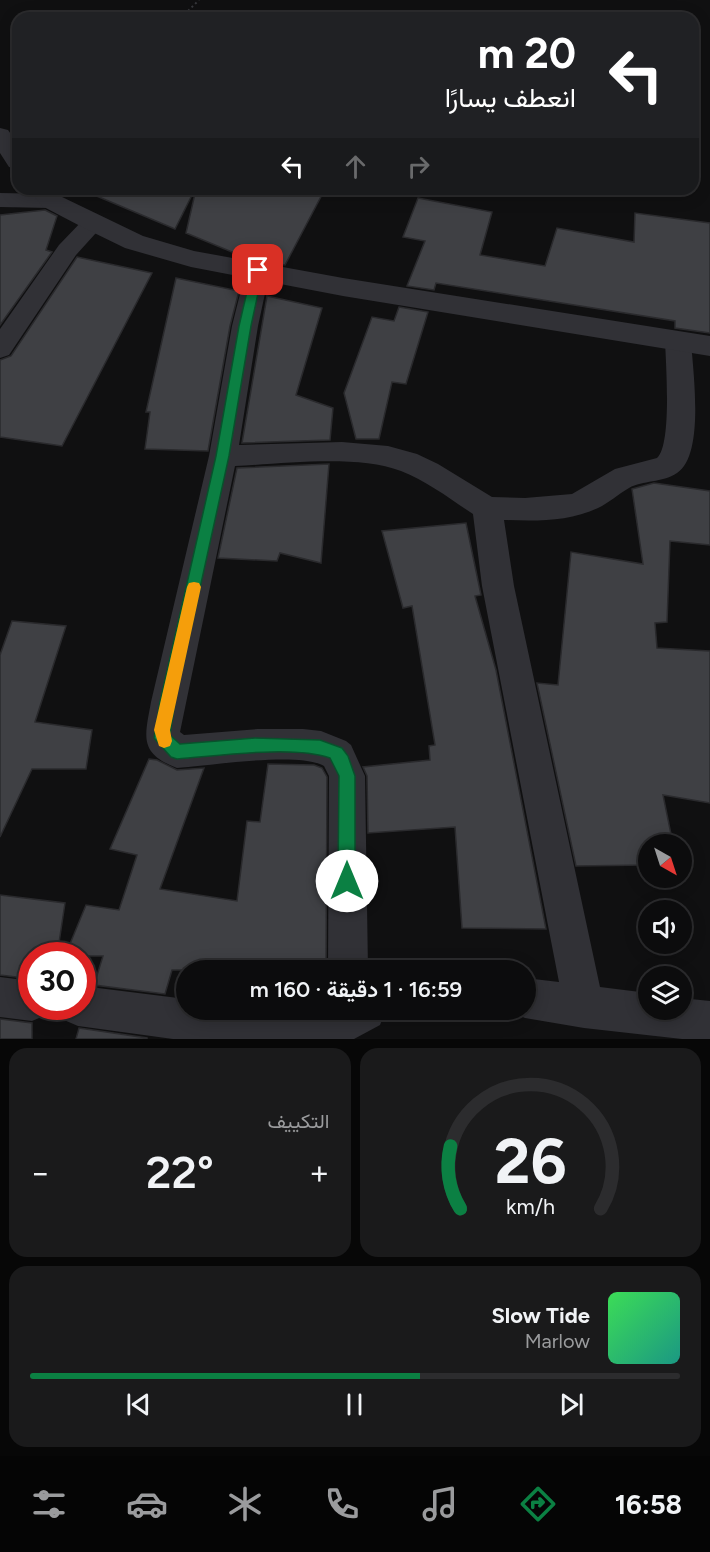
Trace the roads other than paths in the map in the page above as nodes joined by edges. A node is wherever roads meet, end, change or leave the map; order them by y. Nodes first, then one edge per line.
1 (0, 135) edge
2 (12, 153) edge
3 (46, 195) edge
4 (0, 200) edge
5 (93, 223) junction
6 (258, 270) junction
7 (678, 341) junction
8 (710, 346) edge
9 (0, 349) edge
10 (223, 456) junction
11 (487, 508) junction
12 (348, 960) edge
13 (0, 996) edge
14 (18, 998) edge
15 (536, 1000) edge
16 (584, 1007) junction
17 (96, 1008) edge
18 (345, 1020) edge
19 (710, 1022) edge
20 (316, 1038) edge

1 - 2 street
3 - 4 street
3 - 5 street
5 - 6 street
5 - 9 street
6 - 7 street
6 - 10 street
7 - 8 street
7 - 11 street
10 - 11 street
10 - 12 street
11 - 16 street
13 - 14 street
15 - 16 street
16 - 19 street
17 - 20 street
18 - 20 street

